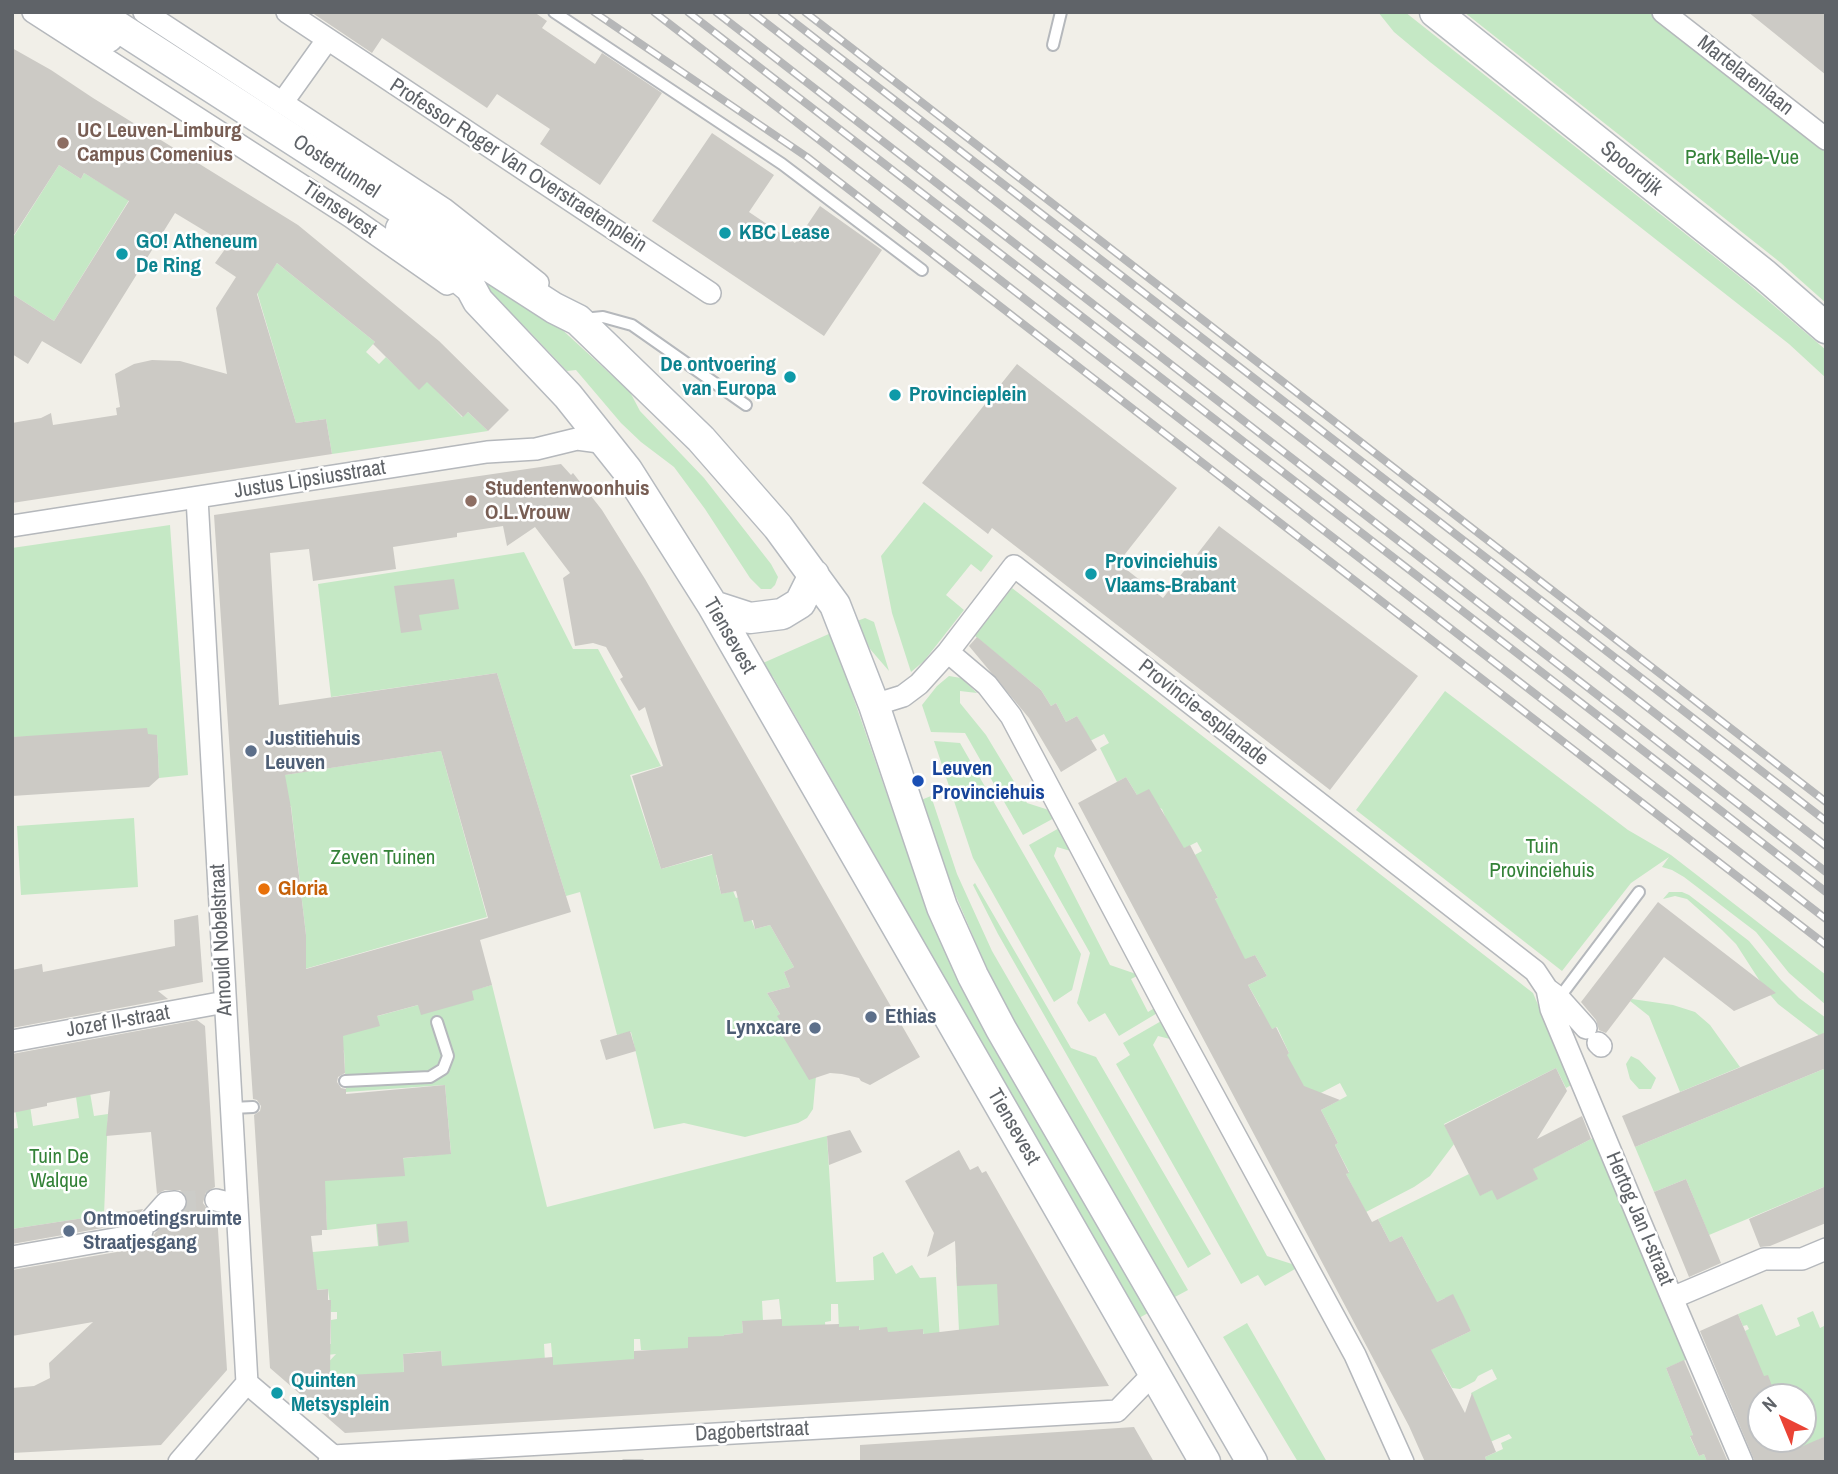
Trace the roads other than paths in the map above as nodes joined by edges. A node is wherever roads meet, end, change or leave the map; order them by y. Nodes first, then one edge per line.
1 (33, 12) edge
2 (69, 12) edge
3 (95, 12) edge
4 (144, 12) edge
5 (287, 12) edge
6 (554, 12) edge
7 (1060, 12) edge
8 (1435, 12) edge
9 (1663, 12) edge
10 (327, 40) junction
11 (1053, 45) dead end
12 (282, 103) junction
13 (1826, 139) edge
14 (922, 270) dead end
15 (710, 293) dead end
16 (478, 301) junction
17 (578, 320) junction
18 (1826, 328) edge
19 (746, 405) dead end
20 (607, 443) junction
21 (197, 498) junction
22 (12, 526) edge
23 (814, 575) junction
24 (713, 606) junction
25 (948, 652) junction
26 (874, 705) junction
27 (1639, 892) dead end
28 (1553, 993) junction
29 (225, 1002) junction
30 (437, 1022) dead end
31 (1595, 1039) dead end
32 (12, 1041) edge
33 (345, 1081) dead end
34 (253, 1107) dead end
35 (232, 1108) junction
36 (216, 1200) tunnel mouth
37 (175, 1202) tunnel mouth
38 (237, 1205) junction
39 (1826, 1249) edge
40 (12, 1257) edge
41 (1672, 1298) junction
42 (1154, 1373) junction
43 (247, 1383) junction
44 (500, 1454) edge
45 (331, 1459) edge
46 (179, 1462) edge
47 (1205, 1462) edge
48 (1252, 1462) edge
49 (1403, 1462) edge
50 (1742, 1462) edge

1 - 16 street, Tiensevest
2 - 16 main road, Oostertunnel
3 - 17 main road, Oostertunnel
4 - 12 street, Tiensevest
5 - 10 street, Professor Roger Van Overstraetenplein
6 - 14 lane
7 - 11 lane
8 - 18 main road, Spoordijk
9 - 13 street, Martelarenlaan
10 - 12 street
10 - 15 street, Professor Roger Van Overstraetenplein
12 - 17 street, Tiensevest
16 - 20 main road, Tiensevest
17 - 19 lane
17 - 23 main road, Tiensevest
20 - 21 street, Justus Lipsiusstraat
20 - 24 main road, Tiensevest
21 - 22 street, Justus Lipsiusstraat
21 - 29 street, Arnould Nobelstraat
23 - 24 main road
23 - 26 main road, Tiensevest
24 - 42 main road, Tiensevest
25 - 26 street, Provincie-esplanade
25 - 28 street, Provincie-esplanade
25 - 49 street
26 - 48 main road, Tiensevest
27 - 28 lane
28 - 31 street
28 - 41 street, Hertog Jan I-straat
29 - 32 street, Jozef II-straat
29 - 35 street, Arnould Nobelstraat
30 - 33 lane
34 - 35 lane
35 - 38 street, Arnould Nobelstraat
36 - 38 street
37 - 40 street
38 - 43 street, Arnould Nobelstraat
39 - 41 street, Hertog Jan I-straat
41 - 50 street
42 - 44 street, Dagobertstraat
42 - 47 main road, Tiensevest
43 - 45 street
43 - 46 street
44 - 45 street, Dagobertstraat

